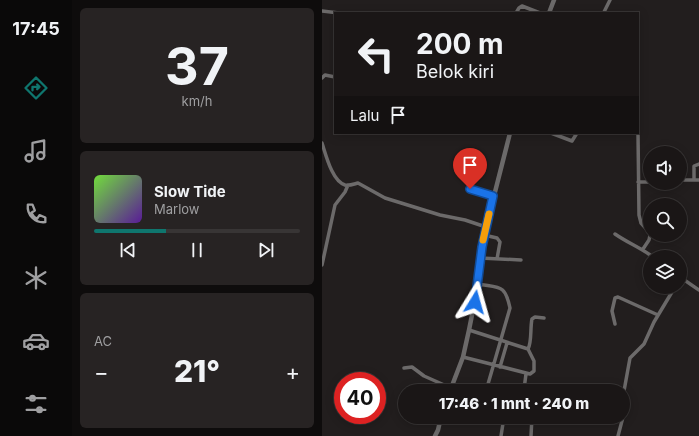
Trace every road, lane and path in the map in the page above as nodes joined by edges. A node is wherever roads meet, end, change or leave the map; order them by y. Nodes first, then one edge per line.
1 (554, 0) edge
2 (610, 0) edge
3 (322, 11) edge
4 (334, 12) edge
5 (517, 12) edge
6 (537, 12) edge
7 (549, 12) edge
8 (604, 12) edge
9 (334, 77) edge
10 (322, 78) edge
11 (510, 134) edge
12 (554, 134) edge
13 (577, 134) edge
14 (638, 134) edge
15 (322, 143) edge
16 (699, 164) edge
17 (694, 179) junction
18 (687, 180) edge
19 (699, 180) edge
20 (638, 182) junction
21 (643, 182) edge
22 (348, 185) junction
23 (470, 189) dead end
24 (493, 196) junction
25 (643, 225) edge
26 (486, 227) junction
27 (615, 234) dead end
28 (484, 235) junction
29 (648, 242) edge
30 (643, 249) joint
31 (480, 258) junction
32 (497, 259) junction
33 (521, 260) dead end
34 (322, 265) edge
35 (687, 282) edge
36 (478, 284) junction
37 (699, 290) edge
38 (671, 294) edge
39 (658, 315) junction
40 (544, 318) dead end
41 (615, 324) dead end
42 (469, 330) junction
43 (500, 341) junction
44 (507, 343) junction
45 (528, 349) junction
46 (463, 357) junction
47 (493, 365) junction
48 (500, 367) junction
49 (404, 368) dead end
50 (526, 374) junction
51 (440, 384) edge
52 (452, 384) edge
53 (488, 384) edge
54 (525, 384) edge
55 (625, 384) edge
56 (439, 424) edge
57 (503, 424) edge
58 (532, 424) edge
59 (621, 424) edge
60 (434, 436) edge
61 (501, 436) edge
62 (531, 436) edge
63 (618, 436) edge

1 - 7 street
2 - 8 street
3 - 4 street
5 - 6 street
9 - 10 street
11 - 24 street
12 - 13 street
14 - 20 street
15 - 22 street
16 - 17 street
17 - 18 street
17 - 19 street
20 - 21 street
20 - 25 street
22 - 26 street
22 - 34 street
23 - 24 street
24 - 26 street
26 - 28 street
27 - 30 street
28 - 31 street
28 - 32 street
29 - 30 street
31 - 32 street
31 - 36 street
32 - 33 street
35 - 37 street
36 - 42 street
36 - 43 street
38 - 39 street
39 - 41 street
39 - 55 street
40 - 45 street
42 - 43 street
42 - 46 street
43 - 44 street
43 - 47 street
44 - 45 street
44 - 48 street
45 - 50 street
46 - 47 street
46 - 52 street
47 - 48 street
47 - 53 street
48 - 50 street
49 - 51 street
50 - 54 street
56 - 60 street
57 - 61 street
58 - 62 street
59 - 63 street

